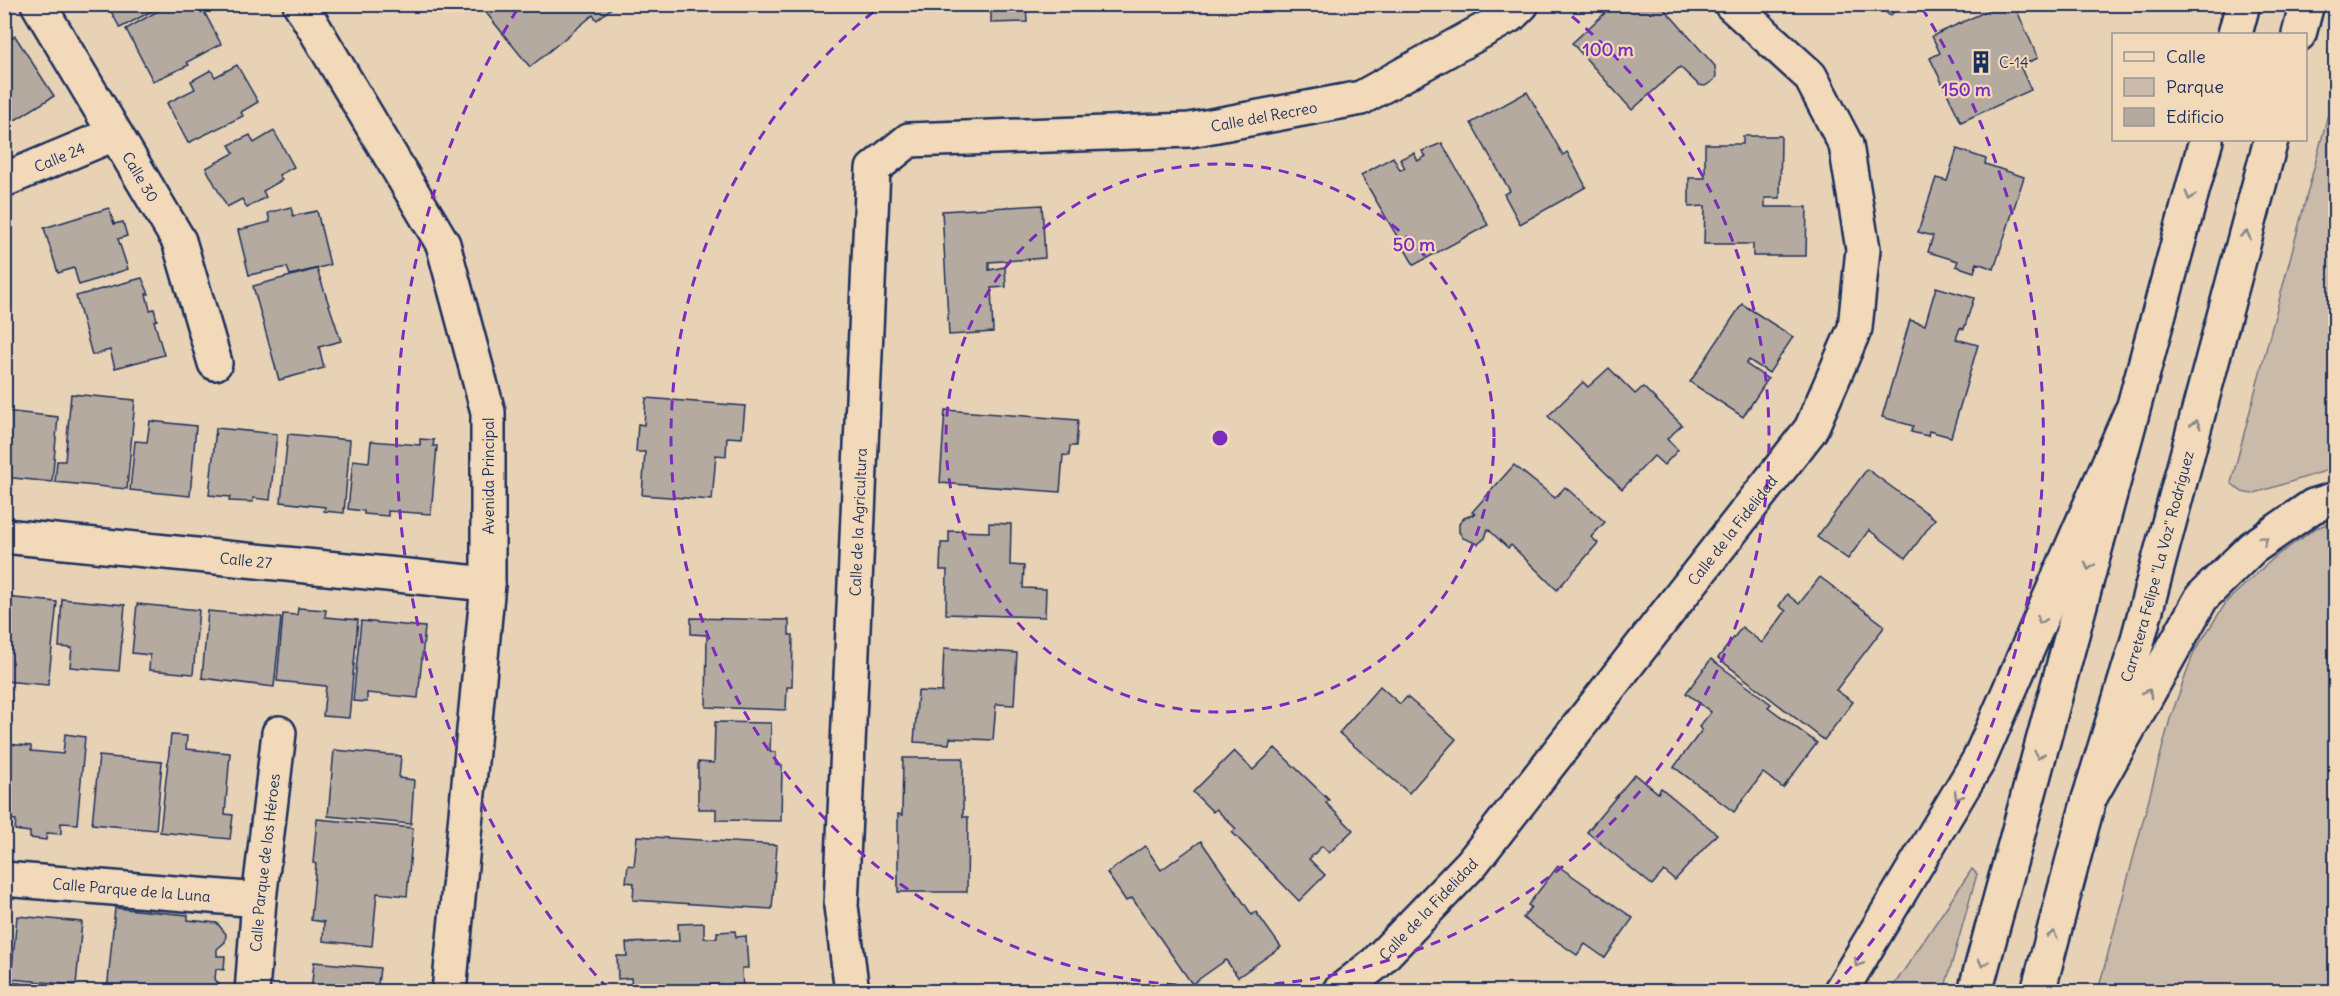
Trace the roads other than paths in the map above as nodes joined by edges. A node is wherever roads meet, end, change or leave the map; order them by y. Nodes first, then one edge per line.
1 (38, 4) edge
2 (300, 4) edge
3 (1522, 4) edge
4 (1731, 4) edge
5 (2243, 4) edge
6 (2307, 4) edge
7 (2235, 33) edge
8 (2299, 33) edge
9 (114, 134) junction
10 (979, 138) joint
11 (2206, 141) edge
12 (2271, 141) edge
13 (4, 180) edge
14 (215, 363) dead end
15 (2131, 412) junction
16 (2336, 499) edge
17 (4, 536) edge
18 (488, 584) junction
19 (279, 733) dead end
20 (2089, 800) junction
21 (4, 879) edge
22 (259, 900) junction
23 (252, 992) edge
24 (448, 992) edge
25 (852, 992) edge
26 (1339, 992) edge
27 (1840, 992) edge
28 (1975, 992) edge
29 (2038, 992) edge

1 - 9 main road, Calle 30
2 - 18 main road, Avenida Principal
3 - 10 main road, Calle del Recreo
4 - 26 main road, Calle de la Fidelidad
5 - 7 main road
6 - 8 main road
9 - 13 main road, Calle 24
9 - 14 main road, Calle 30
10 - 25 main road, Calle de la Agricultura
11 -> 15 main road
20 -> 12 main road, Carretera Felipe "La Voz" Rodríguez
15 -> 27 main road
15 -> 28 main road
20 -> 16 main road
17 - 18 main road, Calle 27
18 - 24 main road, Avenida Principal
19 - 22 main road, Calle Parque de los Héroes
29 -> 20 main road, Carretera Felipe "La Voz" Rodríguez
21 - 22 main road, Calle Parque de la Luna
22 - 23 main road, Calle Parque de los Héroes

